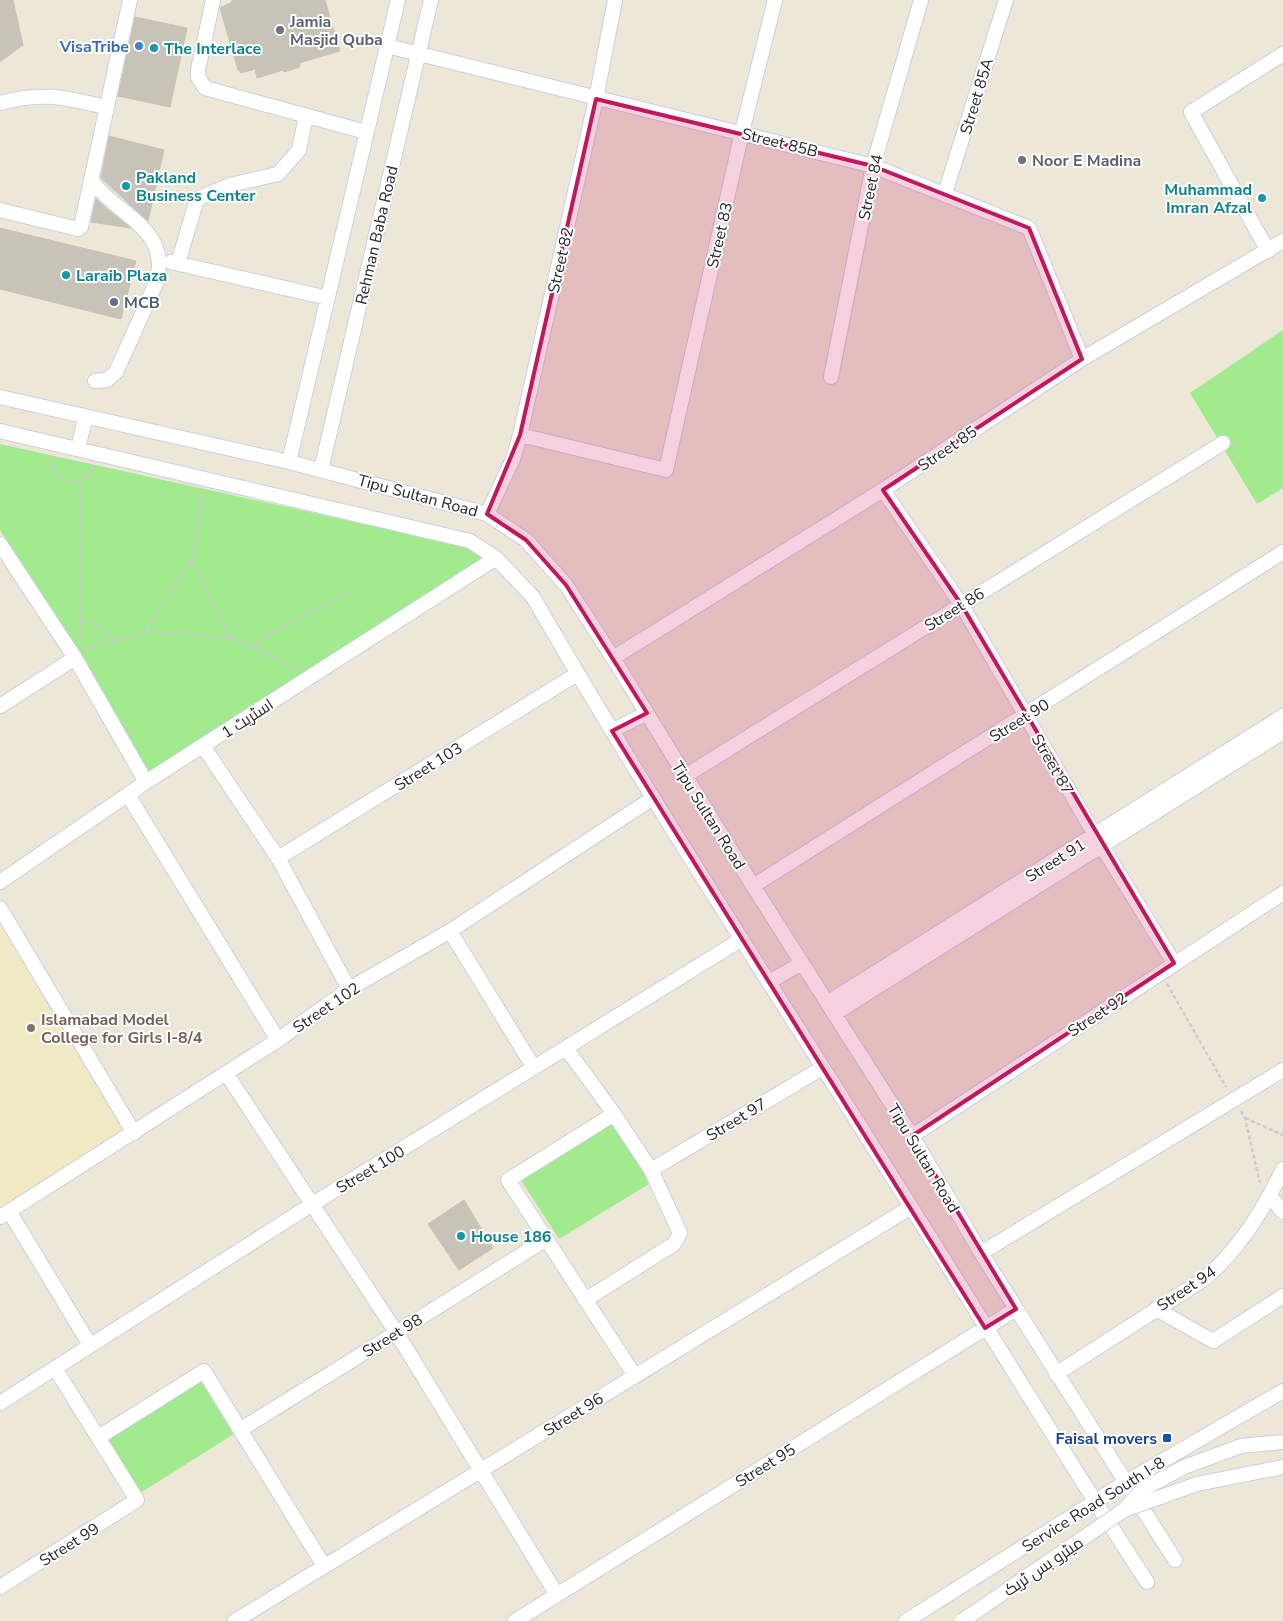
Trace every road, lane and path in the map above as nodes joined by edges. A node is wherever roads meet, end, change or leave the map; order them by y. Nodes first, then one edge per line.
1 (130, 0) edge
2 (213, 0) edge
3 (398, 0) edge
4 (431, 0) edge
5 (615, 0) edge
6 (775, 0) edge
7 (921, 0) edge
8 (1006, 0) edge
9 (387, 46) junction
10 (1283, 54) edge
11 (418, 55) junction
12 (596, 99) junction
13 (0, 103) edge
14 (106, 107) junction
15 (306, 116) junction
16 (366, 132) junction
17 (742, 132) junction
18 (873, 166) junction
19 (91, 180) junction
20 (945, 192) junction
21 (0, 210) edge
22 (1283, 241) edge
23 (1268, 251) junction
24 (160, 259) junction
25 (178, 264) junction
26 (328, 298) junction
27 (1082, 359) junction
28 (831, 377) dead end
29 (96, 381) dead end
30 (0, 397) edge
31 (86, 418) junction
32 (0, 431) edge
33 (520, 435) junction
34 (1223, 443) dead end
35 (78, 449) junction
36 (52, 455) dead end
37 (289, 462) junction
38 (93, 464) dead end
39 (322, 470) junction
40 (80, 482) junction
41 (203, 488) dead end
42 (883, 490) junction
43 (487, 514) junction
44 (0, 544) edge
45 (1283, 552) edge
46 (496, 558) junction
47 (192, 559) junction
48 (349, 592) dead end
49 (961, 604) junction
50 (80, 618) junction
51 (146, 631) junction
52 (231, 638) junction
53 (116, 640) junction
54 (80, 643) dead end
55 (248, 646) junction
56 (77, 655) junction
57 (613, 658) junction
58 (302, 671) dead end
59 (577, 674) junction
60 (0, 706) edge
61 (647, 713) junction
62 (1026, 716) junction
63 (1283, 716) edge
64 (612, 731) junction
65 (1283, 732) edge
66 (204, 746) junction
67 (685, 776) junction
68 (146, 782) junction
69 (128, 795) junction
70 (654, 798) junction
71 (1098, 841) junction
72 (278, 858) junction
73 (0, 882) edge
74 (753, 886) junction
75 (1283, 893) edge
76 (0, 908) edge
77 (450, 930) junction
78 (742, 939) junction
79 (802, 963) junction
80 (1174, 963) junction
81 (1160, 972) junction
82 (769, 982) junction
83 (349, 989) junction
84 (831, 1008) junction
85 (278, 1040) junction
86 (566, 1048) junction
87 (534, 1068) junction
88 (822, 1068) junction
89 (1283, 1070) edge
90 (226, 1073) junction
91 (1233, 1100) junction
92 (614, 1114) junction
93 (1245, 1118) junction
94 (134, 1133) junction
95 (1283, 1135) edge
96 (912, 1136) junction
97 (1283, 1169) edge
98 (651, 1170) junction
99 (1267, 1200) junction
100 (311, 1205) junction
101 (911, 1207) junction
102 (1283, 1212) edge
103 (5, 1214) edge
104 (545, 1240) junction
105 (980, 1253) junction
106 (1283, 1296) edge
107 (585, 1300) junction
108 (1156, 1309) junction
109 (1016, 1310) junction
110 (985, 1328) junction
111 (396, 1332) junction
112 (90, 1345) junction
113 (55, 1368) junction
114 (1056, 1374) junction
115 (635, 1376) junction
116 (1283, 1391) edge
117 (0, 1403) edge
118 (240, 1430) junction
119 (99, 1437) junction
120 (1283, 1442) edge
121 (1283, 1467) edge
122 (481, 1471) junction
123 (1126, 1482) junction
124 (1094, 1502) junction
125 (1124, 1510) junction
126 (1175, 1560) dead end
127 (324, 1566) junction
128 (1147, 1582) dead end
129 (0, 1587) edge
130 (557, 1595) junction
131 (235, 1621) edge
132 (515, 1621) edge
133 (906, 1621) edge
134 (962, 1621) edge

1 - 14 street
2 - 15 street
3 - 9 street, Rehman Baba Road
4 - 11 street, Rehman Baba Road
5 - 12 street, Street 82
6 - 17 street, Street 83
7 - 18 street, Street 84
8 - 20 street, Street 85A
9 - 11 street, Street 85B
9 - 16 street, Rehman Baba Road
10 - 23 street
11 - 12 street, Street 85B
11 - 39 street, Rehman Baba Road
12 - 17 street, Street 85B
12 - 33 street, Street 82
13 - 14 street
14 - 19 street
15 - 16 street
15 - 25 street
16 - 26 street, Rehman Baba Road
17 - 18 street, Street 85B
17 - 33 street, Street 83
18 - 20 street, Street 85B
18 - 28 street, Street 84
19 - 21 street
19 - 24 street
20 - 27 street, Street 85B
22 - 23 street, Street 85
23 - 27 street, Street 85
24 - 25 street
24 - 29 street
25 - 26 street
26 - 37 street, Rehman Baba Road
27 - 42 street, Street 85
30 - 31 street, Tipu Sultan Road
31 - 35 street
31 - 37 street, Tipu Sultan Road
32 - 35 street, Tipu Sultan Road
33 - 43 street, Street 82
34 - 49 street, Street 86
35 - 46 street, Tipu Sultan Road
36 - 40 path
37 - 39 street, Tipu Sultan Road
38 - 40 path
39 - 43 street, Tipu Sultan Road
40 - 50 path
41 - 47 path
42 - 49 street, Street 87
42 - 57 street, Street 85
43 - 57 street, Tipu Sultan Road
44 - 56 street
45 - 62 street, Street 90
46 - 59 street, Tipu Sultan Road
46 - 66 street, اسٹریٹ 1
47 - 51 path
47 - 52 path
48 - 55 path
49 - 62 street, Street 87
49 - 67 street, Street 86
50 - 53 path
50 - 54 path
51 - 52 path
51 - 53 path
52 - 55 path
53 - 56 path
55 - 58 path
56 - 60 street
56 - 68 street
57 - 61 street, Tipu Sultan Road
59 - 64 street, Tipu Sultan Road
59 - 72 street, Street 103
61 - 64 street
61 - 67 street, Tipu Sultan Road
62 - 71 street, Street 87
62 - 74 street, Street 90
63 - 71 street, Street 91
64 - 70 street, Tipu Sultan Road
65 - 71 street
66 - 68 street, اسٹریٹ 1
66 - 72 street
67 - 74 street, Tipu Sultan Road
68 - 69 street, اسٹریٹ 1
69 - 73 street, اسٹریٹ 1
69 - 85 street
70 - 77 street, Street 102
70 - 78 street, Tipu Sultan Road
71 - 80 street, Street 87
71 - 84 street, Street 91
72 - 83 street
74 - 79 street, Tipu Sultan Road
75 - 80 street, Street 92
76 - 94 street
77 - 83 street, Street 102
77 - 87 street
78 - 82 street, Tipu Sultan Road
78 - 86 street, Street 100
79 - 82 street
79 - 84 street, Tipu Sultan Road
80 - 81 street, Street 92
81 - 91 path
81 - 96 street, Street 92
82 - 88 street, Tipu Sultan Road
83 - 85 street, Street 102
84 - 96 street, Tipu Sultan Road
85 - 90 street, Street 102
86 - 87 street, Street 100
86 - 92 street
87 - 100 street, Street 100
88 - 98 street, Street 97
88 - 101 street, Tipu Sultan Road
89 - 91 street
90 - 94 street, Street 102
90 - 100 street
91 - 93 path
91 - 105 street
92 - 98 street
92 - 104 street
93 - 95 path
93 - 99 path
94 - 103 street, Street 102
96 - 105 street, Tipu Sultan Road
97 - 99 street, Street 94
98 - 107 street
99 - 102 street
99 - 108 street, Street 94
100 - 111 street
100 - 112 street, Street 100
101 - 110 street, Tipu Sultan Road
101 - 115 street, Street 96
103 - 112 street
104 - 107 street
104 - 111 street, Street 98
105 - 109 street, Tipu Sultan Road
106 - 108 street
107 - 115 street
108 - 114 street, Street 94
109 - 110 street, Street 95
109 - 114 street, Tipu Sultan Road
110 - 124 street, Tipu Sultan Road
110 - 130 street, Street 95
111 - 118 street, Street 98
111 - 122 street
112 - 113 street, Street 100
113 - 117 street, Street 100
113 - 119 street
114 - 123 street, Tipu Sultan Road
115 - 122 street, Street 96
116 - 123 street, Service Road South I-8
118 - 119 street
118 - 127 street
119 - 129 street, Street 99
120 - 125 street, میٹرو بس ٹریک, bridge
121 - 125 street, میٹرو بس ٹریک, bridge
122 - 127 street, Street 96
122 - 130 street
123 - 124 street, Service Road South I-8
123 - 126 street, Tipu Sultan Road
124 - 128 street, Tipu Sultan Road
124 - 133 street, Service Road South I-8
125 - 134 street, میٹرو بس ٹریک, bridge
127 - 131 street, Street 96
130 - 132 street, Street 95

